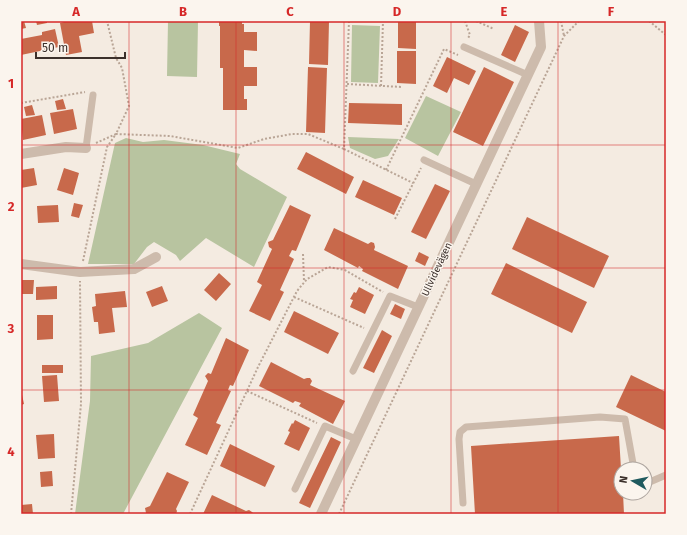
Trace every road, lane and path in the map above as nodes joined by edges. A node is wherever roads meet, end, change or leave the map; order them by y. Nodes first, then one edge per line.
1 (107, 21) edge
2 (349, 21) edge
3 (383, 21) edge
4 (465, 21) edge
5 (476, 21) edge
6 (539, 21) edge
7 (561, 21) edge
8 (579, 21) edge
9 (649, 21) edge
10 (494, 28) dead end
11 (666, 35) edge
12 (564, 36) junction
13 (464, 47) junction
14 (528, 75) junction
15 (347, 84) junction
16 (381, 86) junction
17 (402, 87) dead end
18 (93, 96) joint
19 (21, 103) edge
20 (116, 134) junction
21 (86, 148) junction
22 (344, 149) junction
23 (21, 154) edge
24 (424, 160) joint
25 (386, 170) junction
26 (413, 183) junction
27 (476, 184) junction
28 (395, 219) dead end
29 (303, 254) dead end
30 (156, 257) dead end
31 (21, 264) edge
32 (80, 272) junction
33 (304, 282) junction
34 (294, 296) junction
35 (390, 296) junction
36 (418, 307) junction
37 (372, 332) junction
38 (352, 371) dead end
39 (247, 391) junction
40 (325, 426) junction
41 (356, 439) junction
42 (633, 461) edge
43 (666, 475) edge
44 (653, 481) edge
45 (295, 489) dead end
46 (463, 502) dead end
47 (71, 514) edge
48 (190, 514) edge
49 (321, 514) edge
50 (339, 514) edge

1 - 20 path
2 - 15 path
3 - 16 path
4 - 13 path
5 - 10 path
6 - 14 street, Ullvidevägen
7 - 12 path
8 - 12 path
9 - 11 path
12 - 50 path
13 - 14 lane
13 - 25 path
14 - 27 street, Ullvidevägen
15 - 16 path
15 - 22 path
16 - 17 path
18 - 19 path
18 - 21 lane
20 - 21 path
20 - 22 path
20 - 32 path
21 - 23 street
22 - 25 path
24 - 26 path
24 - 27 lane
25 - 26 path
26 - 28 path
27 - 36 street, Ullvidevägen
29 - 33 path
30 - 32 street
31 - 32 street
32 - 47 path
33 - 34 path
33 - 35 path
34 - 37 path
34 - 39 path
35 - 36 lane
35 - 37 lane
36 - 41 street, Ullvidevägen
37 - 38 lane
39 - 40 path
39 - 48 path
40 - 41 lane
40 - 45 lane
41 - 49 street, Ullvidevägen
42 - 46 lane
43 - 44 lane

